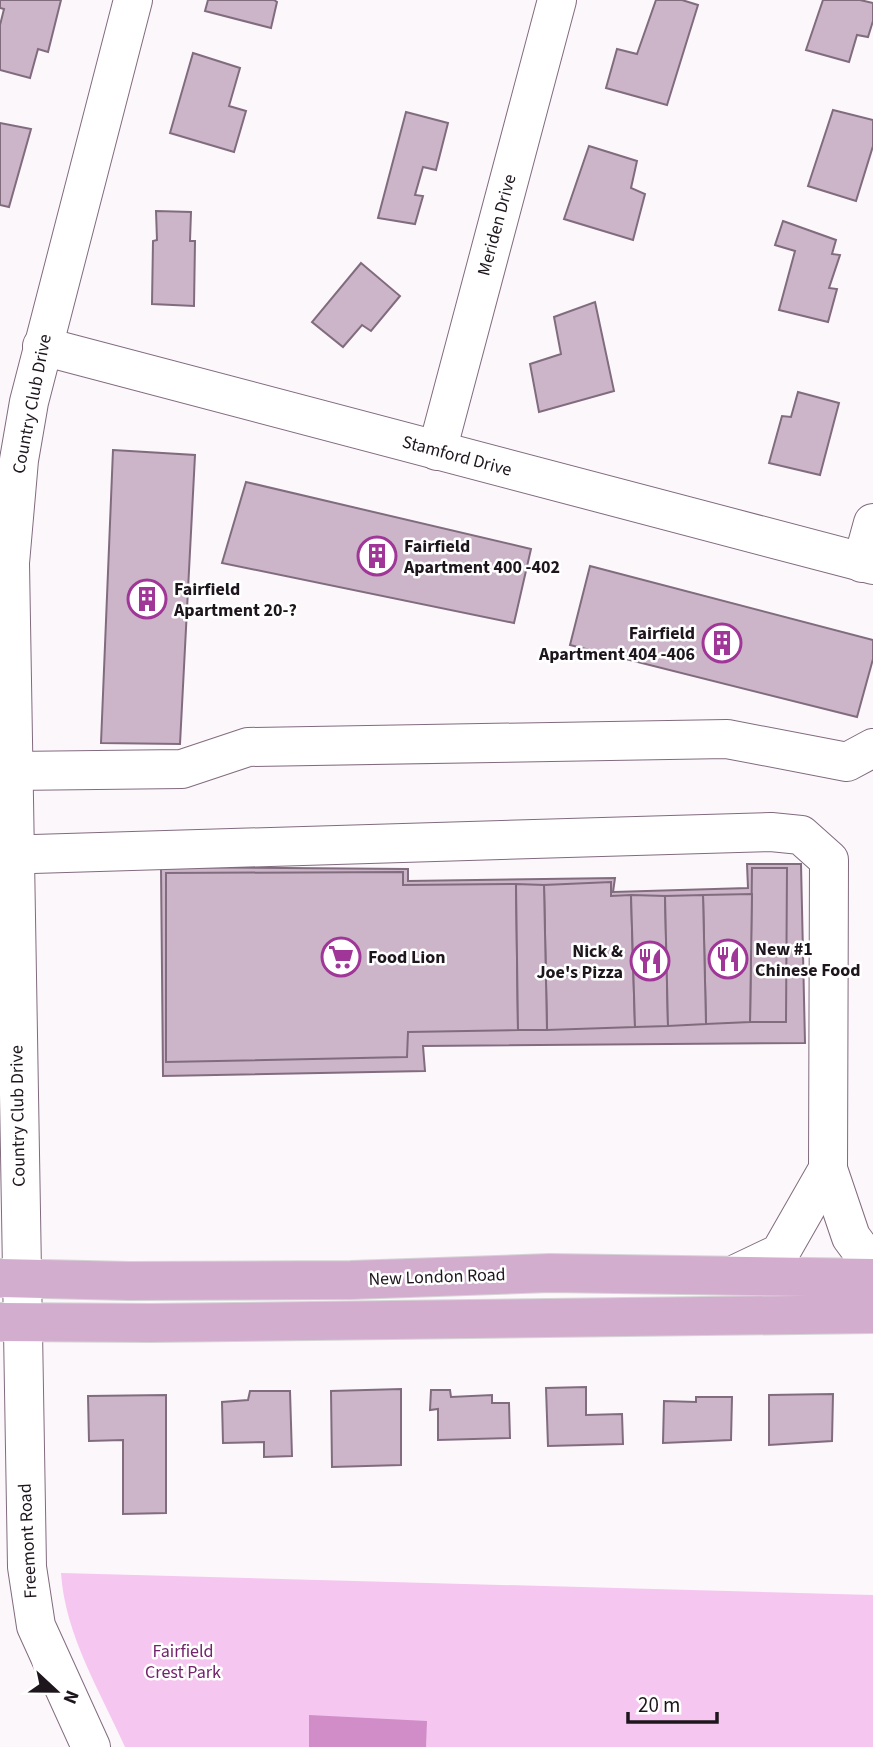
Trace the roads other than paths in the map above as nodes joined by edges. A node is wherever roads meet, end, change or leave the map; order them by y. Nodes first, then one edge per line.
1 (133, 0) edge
2 (557, 0) edge
3 (41, 346) junction
4 (437, 451) junction
5 (873, 523) edge
6 (867, 564) edge
7 (873, 748) edge
8 (12, 771) junction
9 (7, 855) edge
10 (828, 1169) junction
11 (873, 1267) edge
12 (738, 1273) junction
13 (10, 1278) edge
14 (873, 1278) edge
15 (873, 1314) edge
16 (11, 1323) edge
17 (91, 1747) edge

1 - 3 street, Country Club Drive
2 - 4 street, Meriden Drive
3 - 4 street, Stamford Drive
3 - 8 street, Country Club Drive
4 - 6 street, Stamford Drive
5 - 6 street
7 - 8 street
8 - 9 street, Country Club Drive
9 - 10 street
9 - 13 street, Country Club Drive
10 - 11 street
10 - 12 street
12 - 13 main road, New London Road
12 - 14 main road, New London Road
13 - 16 street, Country Club Drive
15 - 16 main road
16 - 17 street, Freemont Road

